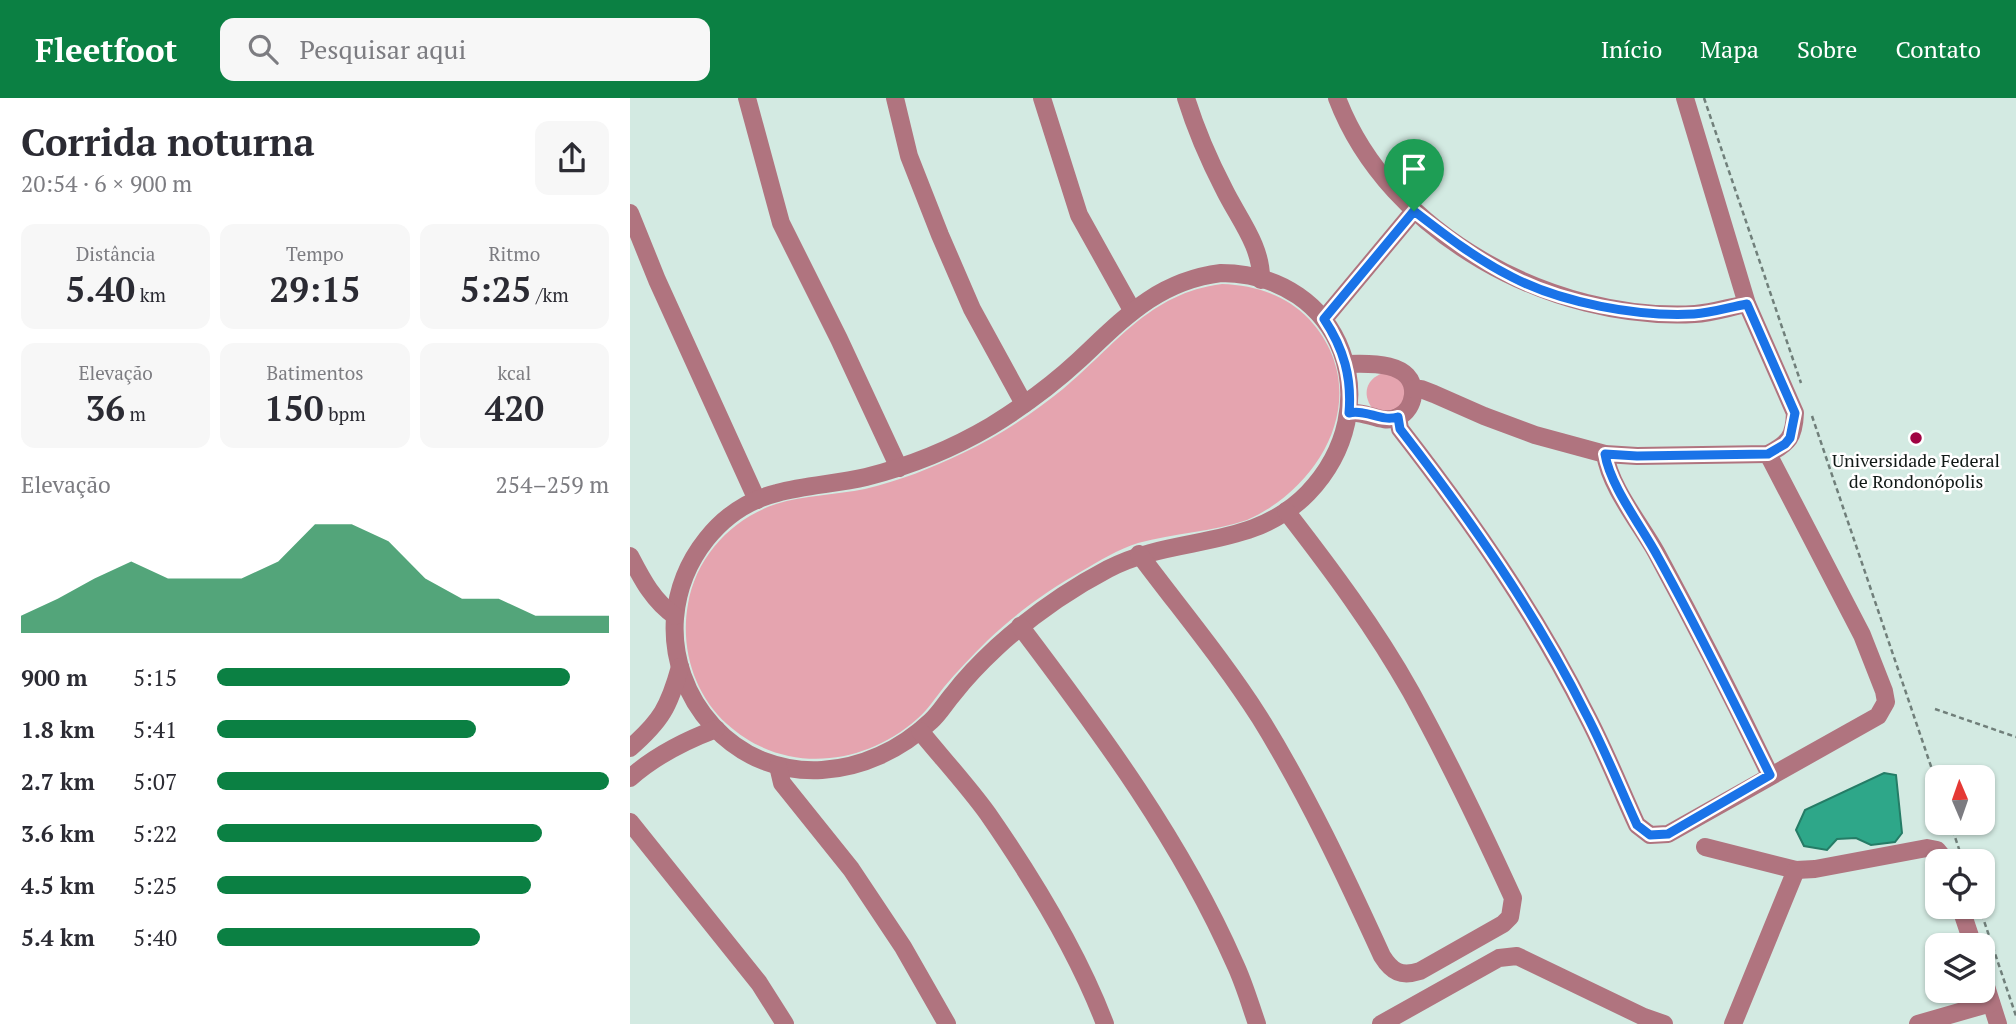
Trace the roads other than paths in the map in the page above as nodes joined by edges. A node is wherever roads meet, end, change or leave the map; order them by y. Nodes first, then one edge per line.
1 (747, 98) edge
2 (895, 98) edge
3 (1042, 98) edge
4 (1186, 98) edge
5 (1337, 98) edge
6 (1685, 98) edge
7 (1414, 211) junction
8 (630, 214) edge
9 (1261, 279) junction
10 (1747, 304) junction
11 (1132, 310) junction
12 (1324, 319) junction
13 (1346, 364) junction
14 (1413, 389) junction
15 (1024, 404) junction
16 (1349, 413) junction
17 (1398, 417) junction
18 (1605, 454) junction
19 (1768, 454) junction
20 (899, 468) junction
21 (757, 500) junction
22 (1286, 512) junction
23 (1139, 554) junction
24 (630, 556) edge
25 (675, 616) junction
26 (1020, 626) junction
27 (680, 667) junction
28 (716, 729) junction
29 (920, 731) junction
30 (630, 748) edge
31 (778, 766) junction
32 (1770, 775) junction
33 (630, 778) edge
34 (630, 822) edge
35 (1705, 847) dead end
36 (1929, 849) edge
37 (1796, 870) junction
38 (1991, 1003) joint
39 (785, 1024) edge
40 (947, 1024) edge
41 (1105, 1024) edge
42 (1257, 1024) edge
43 (1381, 1024) edge
44 (1664, 1024) edge
45 (1733, 1024) edge
46 (1918, 1024) edge
47 (1998, 1024) edge

1 - 20 street
2 - 15 street
3 - 11 street
4 - 9 street
5 - 7 street
6 - 10 street
7 - 10 street
7 - 12 street
8 - 21 street
9 - 11 street
9 - 12 street
10 - 19 street
11 - 15 street
12 - 13 street
13 - 14 street
13 - 16 street
14 - 17 street
14 - 18 street
15 - 20 street
16 - 17 street
16 - 22 street
17 - 32 street
18 - 19 street
18 - 32 street
19 - 32 street
20 - 21 street
21 - 25 street
22 - 23 street
22 - 23 street
23 - 26 street
24 - 25 street
25 - 27 street
26 - 29 street
26 - 42 street
27 - 28 street
27 - 30 street
28 - 31 street
28 - 33 street
29 - 31 street
29 - 41 street
31 - 40 street
34 - 39 street
35 - 37 street
36 - 37 street
37 - 45 street
38 - 46 street
38 - 47 street
43 - 44 street

